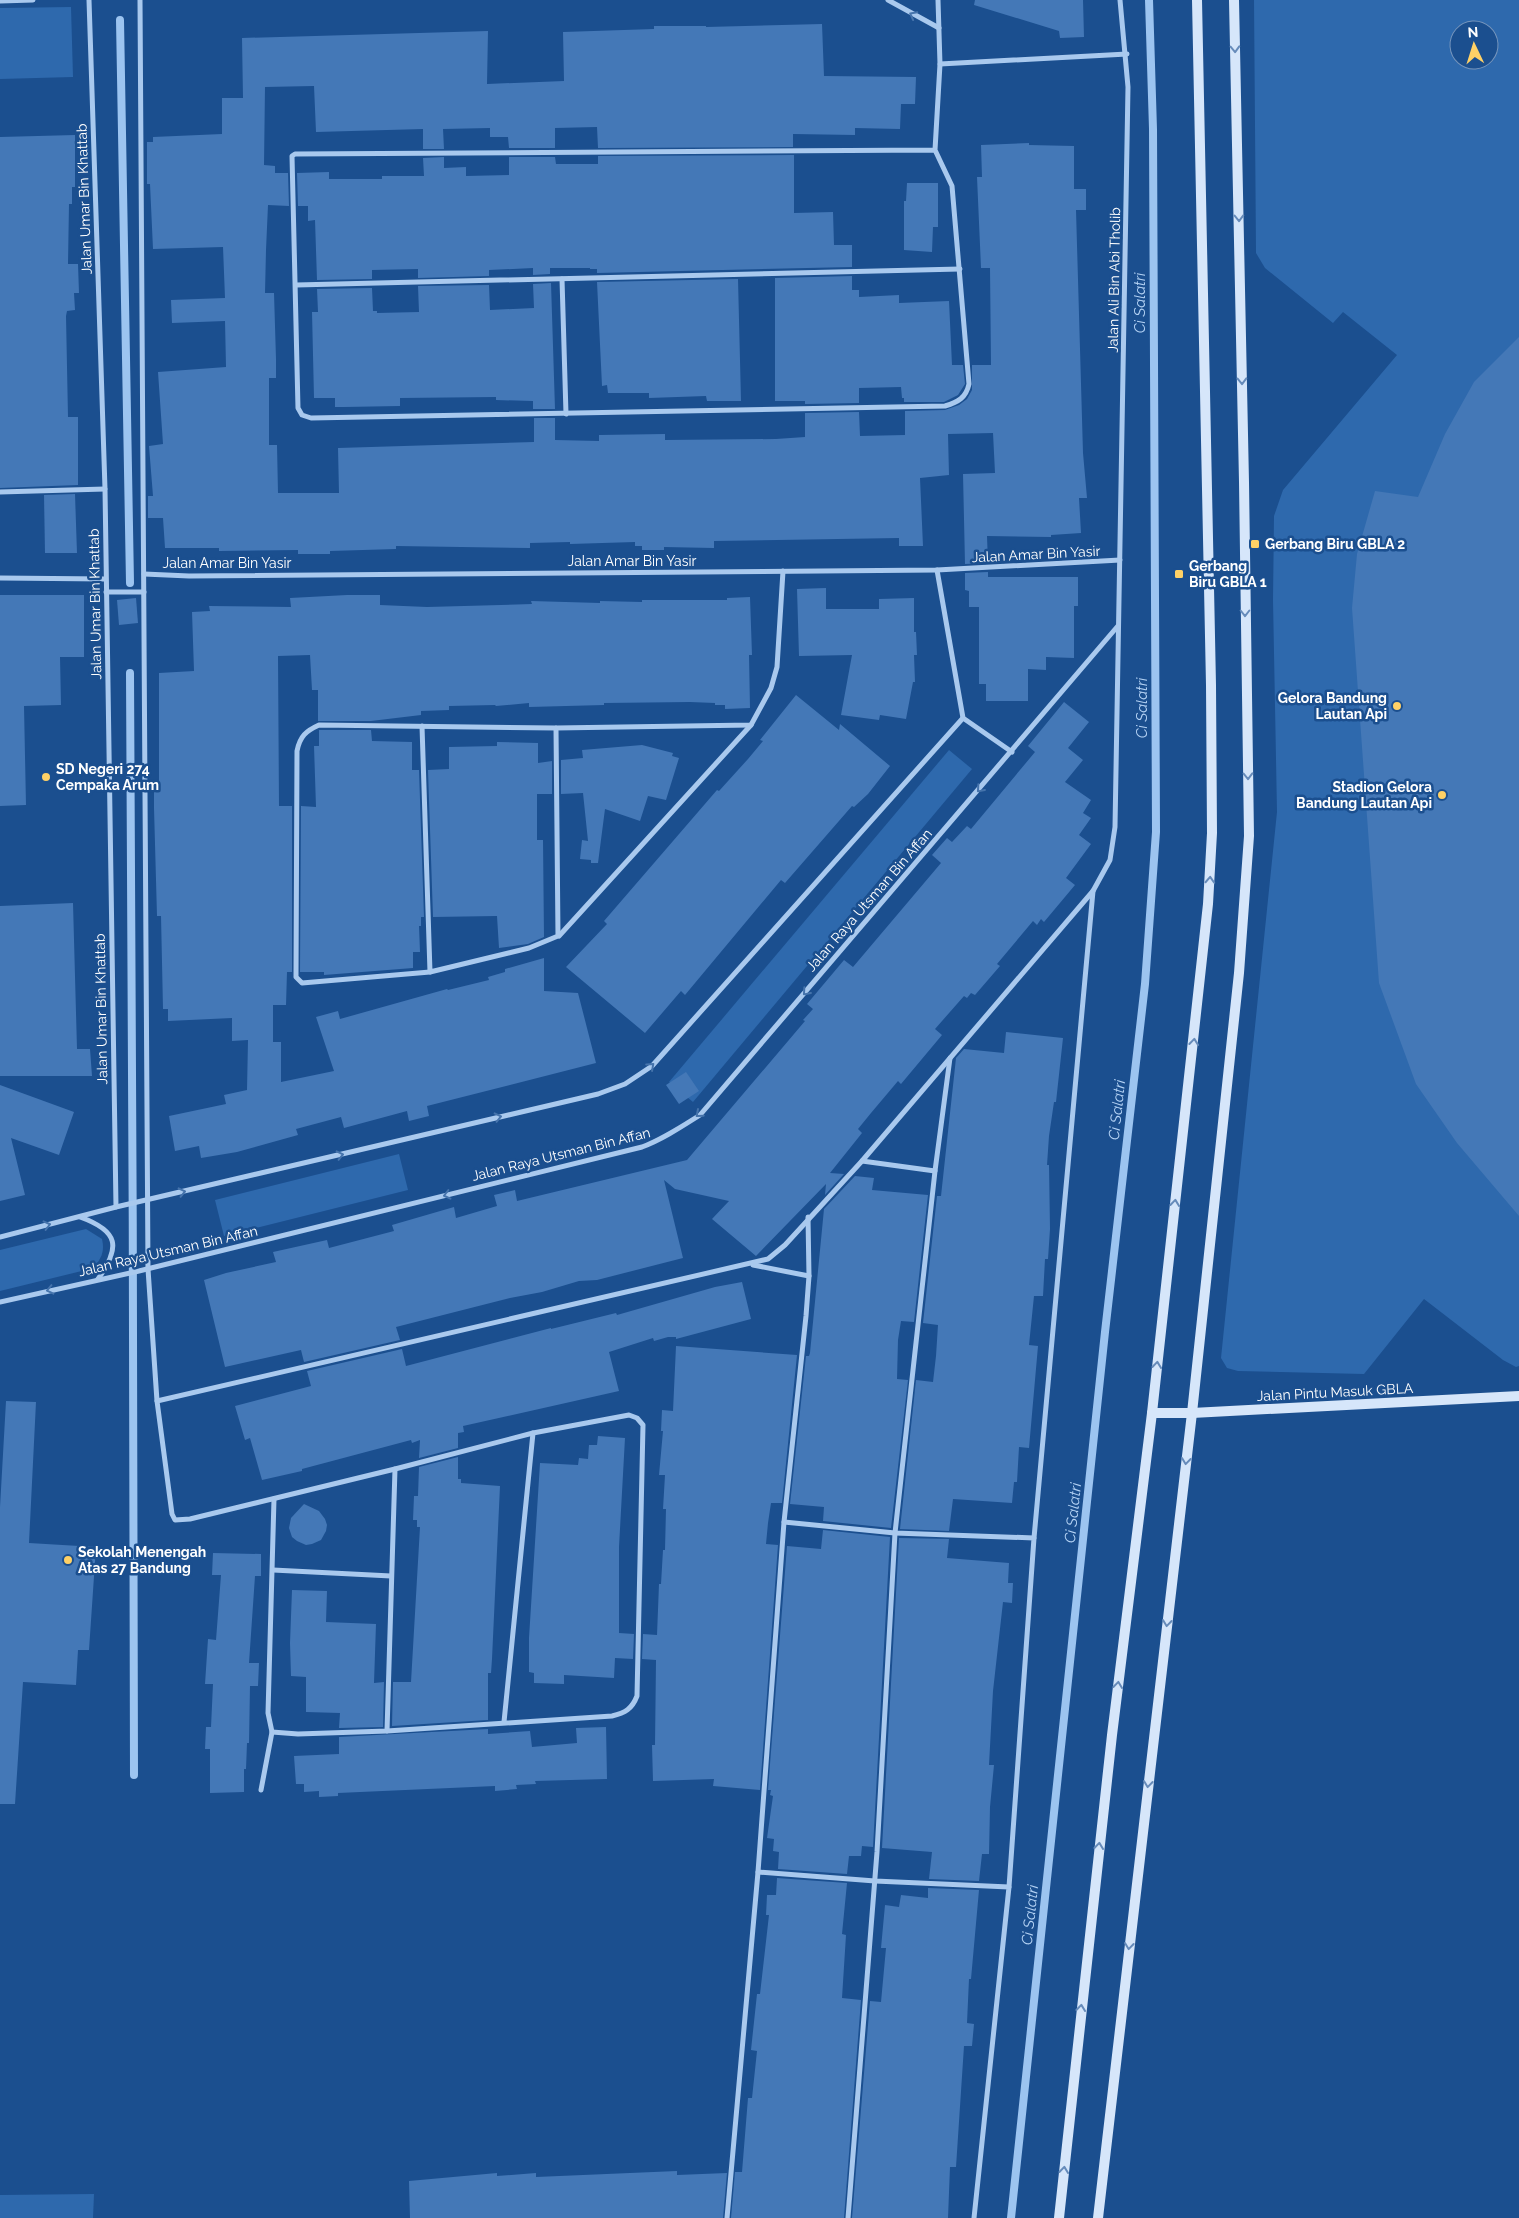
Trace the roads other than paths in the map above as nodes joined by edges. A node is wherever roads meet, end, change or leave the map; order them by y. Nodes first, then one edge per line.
1 (33, 0) edge
2 (89, 0) edge
3 (140, 0) edge
4 (888, 0) edge
5 (938, 0) edge
6 (1120, 0) edge
7 (1197, 0) edge
8 (1234, 0) edge
9 (0, 1) edge
10 (939, 28) junction
11 (1127, 54) junction
12 (940, 64) junction
13 (935, 150) junction
14 (960, 269) junction
15 (562, 279) junction
16 (296, 285) junction
17 (566, 414) junction
18 (106, 489) junction
19 (0, 492) edge
20 (1120, 560) junction
21 (937, 570) junction
22 (782, 571) junction
23 (144, 574) junction
24 (0, 578) edge
25 (105, 579) junction
26 (106, 592) junction
27 (144, 592) junction
28 (1118, 626) junction
29 (963, 718) junction
30 (751, 725) junction
31 (422, 726) junction
32 (556, 728) junction
33 (1012, 752) junction
34 (1093, 891) junction
35 (558, 936) junction
36 (430, 972) junction
37 (950, 1058) junction
38 (862, 1161) junction
39 (935, 1171) junction
40 (148, 1200) junction
41 (119, 1207) junction
42 (78, 1217) junction
43 (808, 1218) junction
44 (0, 1237) edge
45 (752, 1264) junction
46 (148, 1269) junction
47 (809, 1276) junction
48 (98, 1279) junction
49 (0, 1302) edge
50 (1519, 1396) edge
51 (157, 1401) junction
52 (1152, 1413) junction
53 (1192, 1413) junction
54 (533, 1433) junction
55 (395, 1469) junction
56 (274, 1499) junction
57 (784, 1522) junction
58 (895, 1533) junction
59 (1034, 1538) junction
60 (272, 1570) junction
61 (391, 1576) junction
62 (504, 1722) junction
63 (387, 1731) junction
64 (272, 1732) junction
65 (261, 1790) dead end
66 (758, 1872) junction
67 (874, 1881) junction
68 (1008, 1887) junction
69 (727, 2218) edge
70 (848, 2218) edge
71 (974, 2218) edge
72 (1059, 2218) edge
73 (1098, 2218) edge

1 - 9 street
2 - 18 street, Jalan Umar Bin Khattab
3 - 23 street
10 -> 4 street
5 - 10 street
6 - 11 street, Jalan Ali Bin Abi Tholib
52 -> 7 street
8 -> 53 street
10 - 12 street
11 - 12 street
11 - 20 street, Jalan Ali Bin Abi Tholib
12 - 13 street
13 - 14 street
13 - 16 street
14 - 15 street
14 - 17 street
15 - 16 street
15 - 17 street
16 - 17 street
18 - 19 street
18 - 25 street, Jalan Umar Bin Khattab
20 - 21 street, Jalan Amar Bin Yasir
20 - 28 street, Jalan Ali Bin Abi Tholib
21 - 22 street, Jalan Amar Bin Yasir
21 - 29 street
22 - 23 street, Jalan Amar Bin Yasir
22 - 30 street
23 - 27 street
24 - 25 street
25 - 26 street, Jalan Umar Bin Khattab
26 - 27 street
26 - 41 street, Jalan Umar Bin Khattab
27 - 40 street
28 - 33 street, Jalan Raya Utsman Bin Affan
28 - 34 street, Jalan Ali Bin Abi Tholib
29 - 33 street
40 -> 29 street
30 - 32 street
30 - 35 street
31 - 32 street
31 - 36 street
31 - 36 street
32 - 35 street
33 -> 46 street, Jalan Raya Utsman Bin Affan
34 - 37 street
34 - 59 street
35 - 36 street
37 - 38 street
37 - 39 street
38 - 39 street
38 - 43 street
39 - 58 street
40 - 41 street
40 - 46 street
41 - 42 street
44 -> 42 street
42 - 48 street
43 - 45 street
43 - 47 street
45 - 47 street
45 - 51 street
46 - 48 street, Jalan Raya Utsman Bin Affan
46 - 51 street
47 - 57 street
48 -> 49 street, Jalan Raya Utsman Bin Affan
50 - 53 street, Jalan Pintu Masuk GBLA
51 - 56 street
52 - 53 street, Jalan Pintu Masuk GBLA
72 -> 52 street
53 -> 73 street
54 - 55 street
54 - 62 street
54 - 62 street
55 - 56 street
55 - 61 street
56 - 60 street
57 - 58 street
57 - 66 street
58 - 59 street
58 - 67 street
59 - 68 street
60 - 61 street
60 - 64 street
61 - 63 street
62 - 63 street
63 - 64 street
64 - 65 street
66 - 67 street
66 - 69 street
67 - 68 street
67 - 70 street
68 - 71 street

